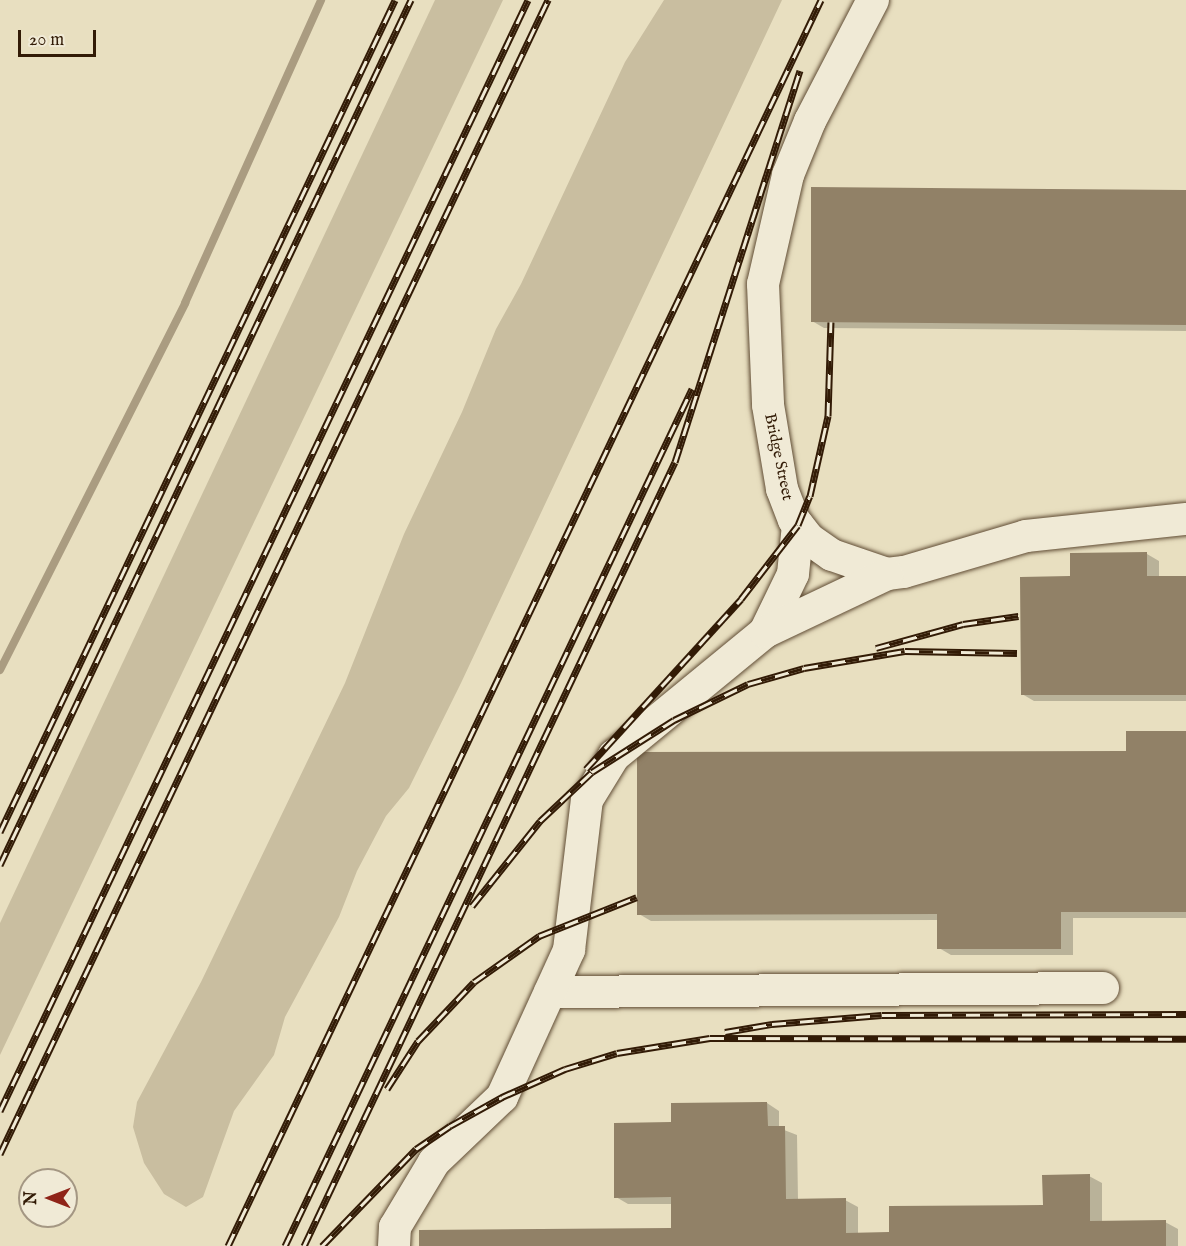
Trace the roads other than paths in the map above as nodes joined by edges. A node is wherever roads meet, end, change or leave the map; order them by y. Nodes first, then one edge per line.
1 (873, 0) edge
2 (1186, 519) edge
3 (798, 525) junction
4 (887, 574) junction
5 (765, 632) junction
6 (1103, 988) dead end
7 (550, 992) junction
8 (394, 1246) edge

1 - 3 lane, Bridge Street
2 - 4 lane, Bridge Street
3 - 4 lane, Bridge Street
3 - 5 lane
4 - 5 lane
5 - 7 lane
6 - 7 lane
7 - 8 lane

